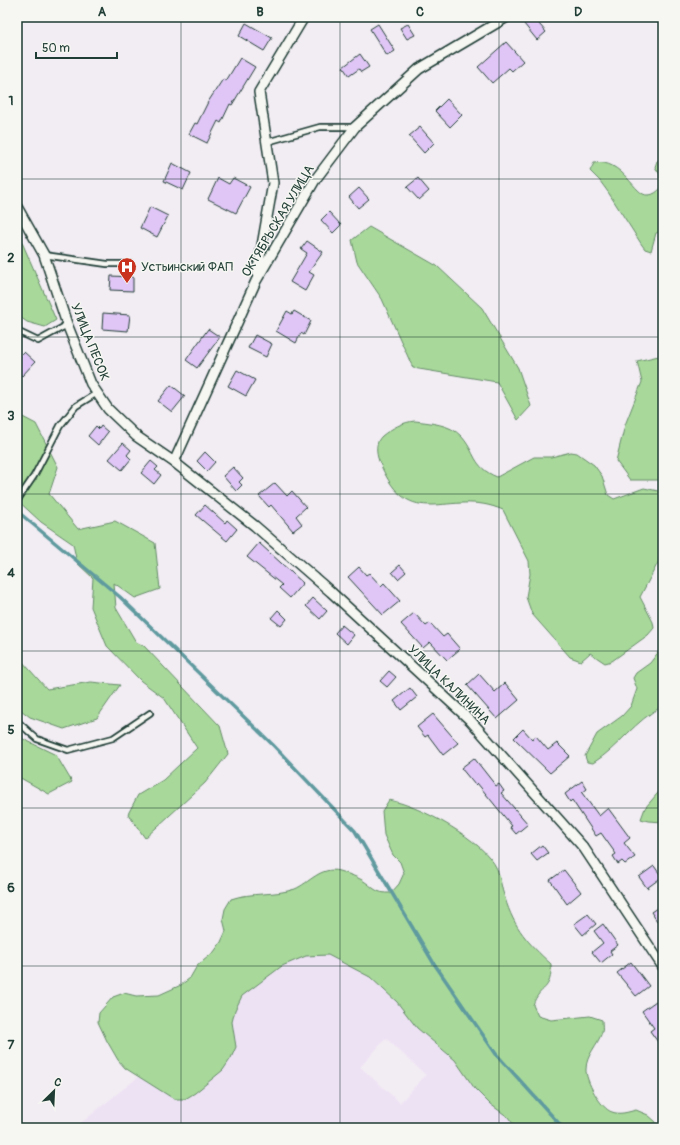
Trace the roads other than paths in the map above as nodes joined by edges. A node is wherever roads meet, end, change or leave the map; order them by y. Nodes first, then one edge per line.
1 (304, 17) edge
2 (507, 17) edge
3 (355, 127) junction
4 (267, 142) junction
5 (17, 207) edge
6 (44, 255) junction
7 (130, 264) dead end
8 (256, 281) junction
9 (67, 324) junction
10 (17, 331) edge
11 (97, 393) junction
12 (174, 462) junction
13 (17, 501) edge
14 (150, 713) dead end
15 (17, 720) edge
16 (663, 967) edge

1 - 4 street
2 - 3 street, ОКТЯБРЬСКАЯ УЛИЦА
3 - 4 lane
3 - 8 street, ОКТЯБРЬСКАЯ УЛИЦА
4 - 8 street
5 - 6 street, УЛИЦА ПЕСОК
6 - 7 lane
6 - 9 street, УЛИЦА ПЕСОК
8 - 12 street, ОКТЯБРЬСКАЯ УЛИЦА
9 - 10 lane
9 - 11 street, УЛИЦА ПЕСОК
11 - 12 street, УЛИЦА ПЕСОК
11 - 13 lane
12 - 16 street, УЛИЦА КАЛИНИНА
14 - 15 lane

